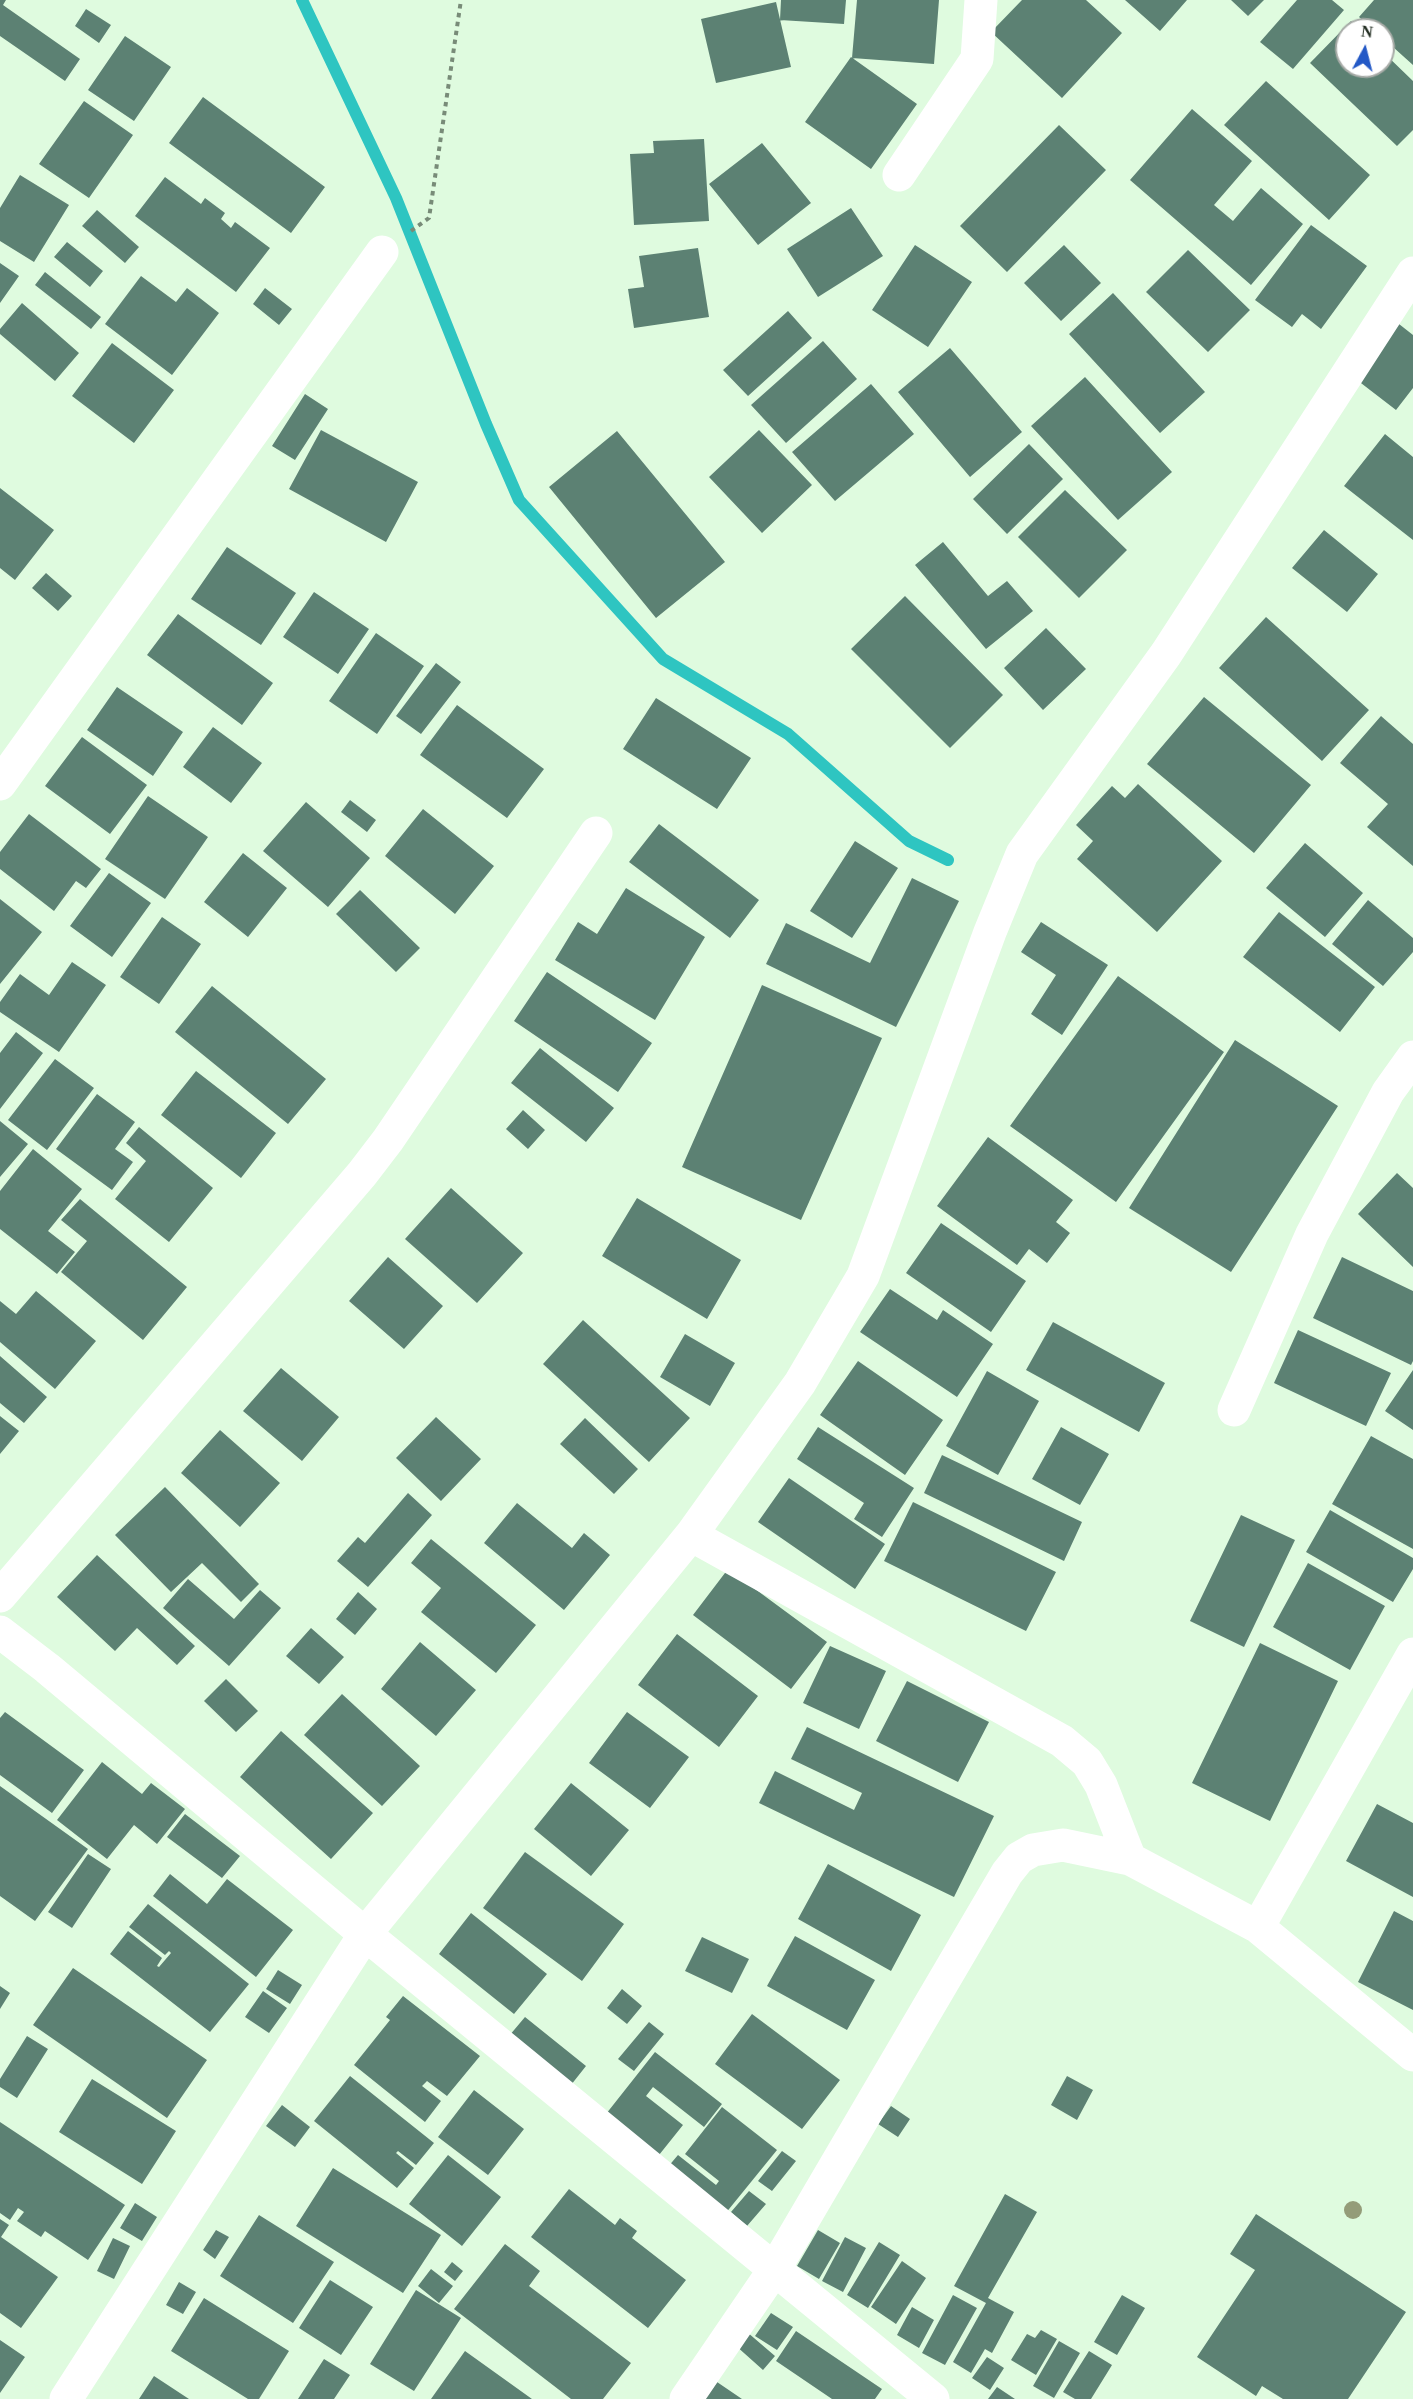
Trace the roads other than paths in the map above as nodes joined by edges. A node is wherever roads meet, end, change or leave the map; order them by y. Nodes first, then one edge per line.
1 (981, 0) edge
2 (899, 175) dead end
3 (382, 252) dead end
4 (1413, 273) edge
5 (0, 784) edge
6 (596, 833) dead end
7 (1413, 1057) edge
8 (1234, 1410) dead end
9 (691, 1535) junction
10 (0, 1596) edge
11 (0, 1632) edge
12 (1413, 1654) edge
13 (1130, 1859) junction
14 (1258, 1927) junction
15 (364, 1934) junction
16 (1413, 2055) edge
17 (774, 2270) junction
18 (66, 2399) edge
19 (686, 2399) edge
20 (933, 2399) edge

1 - 2 street
3 - 5 street
4 - 9 street
6 - 10 street
7 - 8 street
9 - 13 street
9 - 15 street
11 - 15 street
12 - 14 street
13 - 14 street
13 - 17 street
14 - 16 street
15 - 17 street
15 - 18 street
17 - 19 street
17 - 20 street

